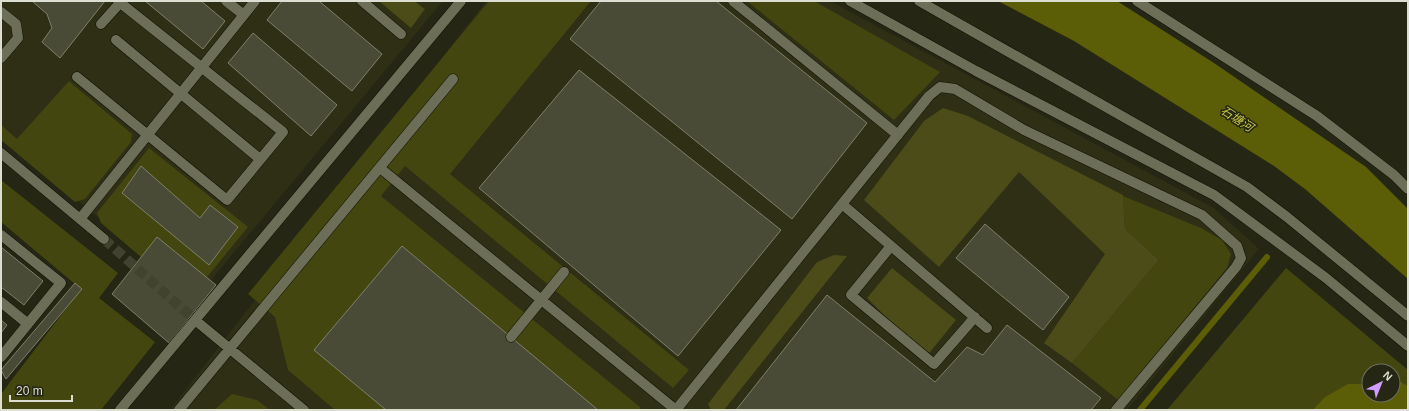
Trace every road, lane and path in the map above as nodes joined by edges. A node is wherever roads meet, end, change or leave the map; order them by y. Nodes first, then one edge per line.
1 (226, 1) edge
2 (255, 1) edge
3 (362, 1) edge
4 (461, 1) edge
5 (733, 1) edge
6 (850, 1) edge
7 (919, 1) edge
8 (1137, 1) edge
9 (119, 2) edge
10 (1, 12) edge
11 (244, 15) junction
12 (101, 24) dead end
13 (401, 34) dead end
14 (116, 40) dead end
15 (1, 58) edge
16 (201, 68) junction
17 (77, 77) dead end
18 (453, 80) dead end
19 (181, 93) junction
20 (898, 134) junction
21 (147, 136) junction
22 (1, 153) edge
23 (260, 159) junction
24 (380, 168) junction
25 (1408, 189) edge
26 (842, 204) junction
27 (80, 220) junction
28 (1, 235) edge
29 (104, 239) tunnel mouth
30 (891, 246) junction
31 (564, 272) dead end
32 (542, 300) junction
33 (1, 302) edge
34 (1408, 316) edge
35 (975, 317) junction
36 (195, 320) junction
37 (28, 324) junction
38 (987, 328) dead end
39 (511, 337) dead end
40 (1408, 346) edge
41 (230, 348) junction
42 (1, 357) edge
43 (120, 410) edge
44 (179, 410) edge
45 (304, 410) edge
46 (676, 410) edge
47 (1116, 410) edge

1 - 11 street
2 - 11 street
3 - 13 street
4 - 36 street
5 - 20 street
6 - 40 street
7 - 34 street
8 - 25 street
9 - 12 street
9 - 16 street
10 - 15 street
11 - 16 street
14 - 19 street
16 - 19 street
16 - 23 street
17 - 21 street
18 - 24 street
19 - 21 street
19 - 23 street
20 - 26 street
20 - 47 street
21 - 23 street
21 - 27 street
22 - 27 street
24 - 32 street
24 - 41 street
26 - 30 street
26 - 46 street
27 - 29 street
28 - 37 street
30 - 35 street
30 - 35 street
31 - 32 street
32 - 39 street
32 - 46 street
33 - 37 street
35 - 38 street
36 - 41 street
36 - 43 street
37 - 42 street
41 - 44 street
41 - 45 street

